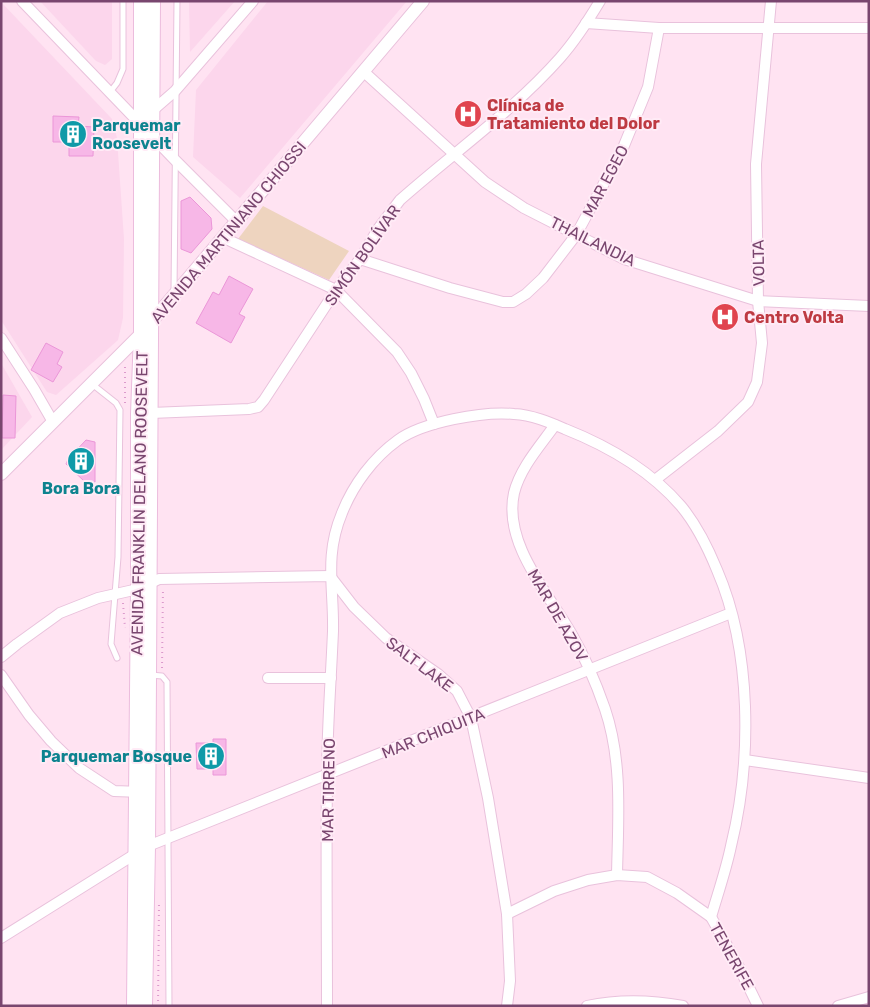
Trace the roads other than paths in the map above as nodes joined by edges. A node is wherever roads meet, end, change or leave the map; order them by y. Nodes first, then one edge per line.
1 (22, 1) edge
2 (123, 1) edge
3 (141, 1) edge
4 (153, 1) edge
5 (176, 1) edge
6 (253, 1) edge
7 (423, 1) edge
8 (600, 1) edge
9 (771, 1) edge
10 (586, 23) junction
11 (769, 27) junction
12 (659, 28) junction
13 (869, 28) edge
14 (364, 72) junction
15 (175, 90) junction
16 (110, 93) junction
17 (152, 111) junction
18 (140, 123) junction
19 (152, 135) junction
20 (453, 154) junction
21 (175, 160) junction
22 (238, 222) junction
23 (576, 235) junction
24 (224, 238) junction
25 (360, 259) junction
26 (336, 290) junction
27 (174, 294) junction
28 (758, 301) junction
29 (869, 306) edge
30 (151, 322) junction
31 (141, 334) junction
32 (1, 338) edge
33 (92, 383) junction
34 (151, 413) junction
35 (53, 422) junction
36 (434, 424) junction
37 (555, 425) junction
38 (1, 474) edge
39 (655, 480) junction
40 (330, 576) junction
41 (144, 587) junction
42 (116, 596) junction
43 (731, 613) junction
44 (1, 657) edge
45 (117, 658) dead end
46 (590, 671) junction
47 (1, 675) edge
48 (150, 675) junction
49 (268, 678) dead end
50 (331, 678) junction
51 (471, 718) junction
52 (745, 760) junction
53 (327, 776) junction
54 (869, 778) edge
55 (142, 792) junction
56 (168, 838) junction
57 (148, 846) junction
58 (136, 854) junction
59 (617, 875) junction
60 (507, 914) junction
61 (711, 917) junction
62 (1, 938) edge
63 (869, 997) edge
64 (134, 1006) edge
65 (145, 1006) edge
66 (169, 1006) edge
67 (327, 1006) edge
68 (507, 1006) edge
69 (587, 1006) edge
70 (683, 1006) edge
71 (758, 1006) edge
72 (838, 1006) edge

1 - 16 street
2 - 16 lane
3 - 18 main road, AVENIDA FRANKLIN DELANO ROOSEVELT
4 - 17 main road, AVENIDA FRANKLIN DELANO ROOSEVELT
5 - 15 lane
6 - 15 street
7 - 14 street, AVENIDA MARTINIANO CHIOSSI
8 - 10 street, SIMÓN BOLÍVAR
9 - 11 street, VOLTA
10 - 12 street
10 - 20 street, SIMÓN BOLÍVAR
11 - 12 street
11 - 13 street
11 - 28 street, VOLTA
12 - 23 street, MAR EGEO
14 - 20 street, THAILANDIA
14 - 22 street, AVENIDA MARTINIANO CHIOSSI
15 - 17 street
15 - 21 lane
16 - 18 street
17 - 19 main road, AVENIDA FRANKLIN DELANO ROOSEVELT
18 - 19 street
18 - 31 main road, AVENIDA FRANKLIN DELANO ROOSEVELT
19 - 21 street
19 - 30 main road, AVENIDA FRANKLIN DELANO ROOSEVELT
20 - 23 street, THAILANDIA
20 - 25 street, SIMÓN BOLÍVAR
21 - 22 street
21 - 27 lane
22 - 24 street, AVENIDA MARTINIANO CHIOSSI
23 - 25 street, MAR EGEO
23 - 28 street, THAILANDIA
24 - 26 street
24 - 27 street, AVENIDA MARTINIANO CHIOSSI
25 - 26 street, SIMÓN BOLÍVAR
26 - 34 street, SIMÓN BOLÍVAR
26 - 36 street
27 - 30 street, AVENIDA MARTINIANO CHIOSSI
28 - 29 street, THAILANDIA
28 - 39 street, VOLTA
30 - 31 street, AVENIDA MARTINIANO CHIOSSI
30 - 34 main road, AVENIDA FRANKLIN DELANO ROOSEVELT
31 - 33 street, AVENIDA MARTINIANO CHIOSSI
31 - 41 main road, AVENIDA FRANKLIN DELANO ROOSEVELT
32 - 35 street
33 - 35 street, AVENIDA MARTINIANO CHIOSSI
33 - 42 lane
34 - 41 main road, AVENIDA FRANKLIN DELANO ROOSEVELT
35 - 38 street, AVENIDA MARTINIANO CHIOSSI
36 - 37 street, MAR TIRRENO
36 - 40 street, MAR TIRRENO
37 - 39 street, MAR TIRRENO
37 - 46 street, MAR DE AZOV
39 - 43 street, MAR TIRRENO
40 - 41 street
40 - 50 street, MAR TIRRENO
40 - 51 street, SALT LAKE
41 - 42 street
41 - 48 main road, AVENIDA FRANKLIN DELANO ROOSEVELT
41 - 55 main road, AVENIDA FRANKLIN DELANO ROOSEVELT
42 - 44 street
42 - 45 lane
43 - 46 street, MAR CHIQUITA
43 - 52 street, MAR TIRRENO
46 - 51 street, MAR CHIQUITA
46 - 59 street, MAR DE AZOV
47 - 55 street
48 - 55 main road, AVENIDA FRANKLIN DELANO ROOSEVELT
48 - 56 lane, AVENIDA FRANKLIN DELANO ROOSEVELT
49 - 50 street
50 - 53 street, MAR TIRRENO
51 - 53 street, MAR CHIQUITA
51 - 60 street, SALT LAKE
52 - 54 street
52 - 61 street, MAR TIRRENO
53 - 56 street, MAR CHIQUITA
53 - 67 street, MAR TIRRENO
55 - 57 main road, AVENIDA FRANKLIN DELANO ROOSEVELT
55 - 58 main road, AVENIDA FRANKLIN DELANO ROOSEVELT
56 - 57 street, MAR CHIQUITA
56 - 66 lane, AVENIDA FRANKLIN DELANO ROOSEVELT
57 - 58 street, MAR CHIQUITA
57 - 65 main road, AVENIDA FRANKLIN DELANO ROOSEVELT
58 - 62 street, MAR CHIQUITA
58 - 64 main road, AVENIDA FRANKLIN DELANO ROOSEVELT
59 - 60 street, TENERIFE
59 - 61 street, TENERIFE
60 - 68 street, SALT LAKE
61 - 71 street, TENERIFE
63 - 72 street
69 - 70 street

